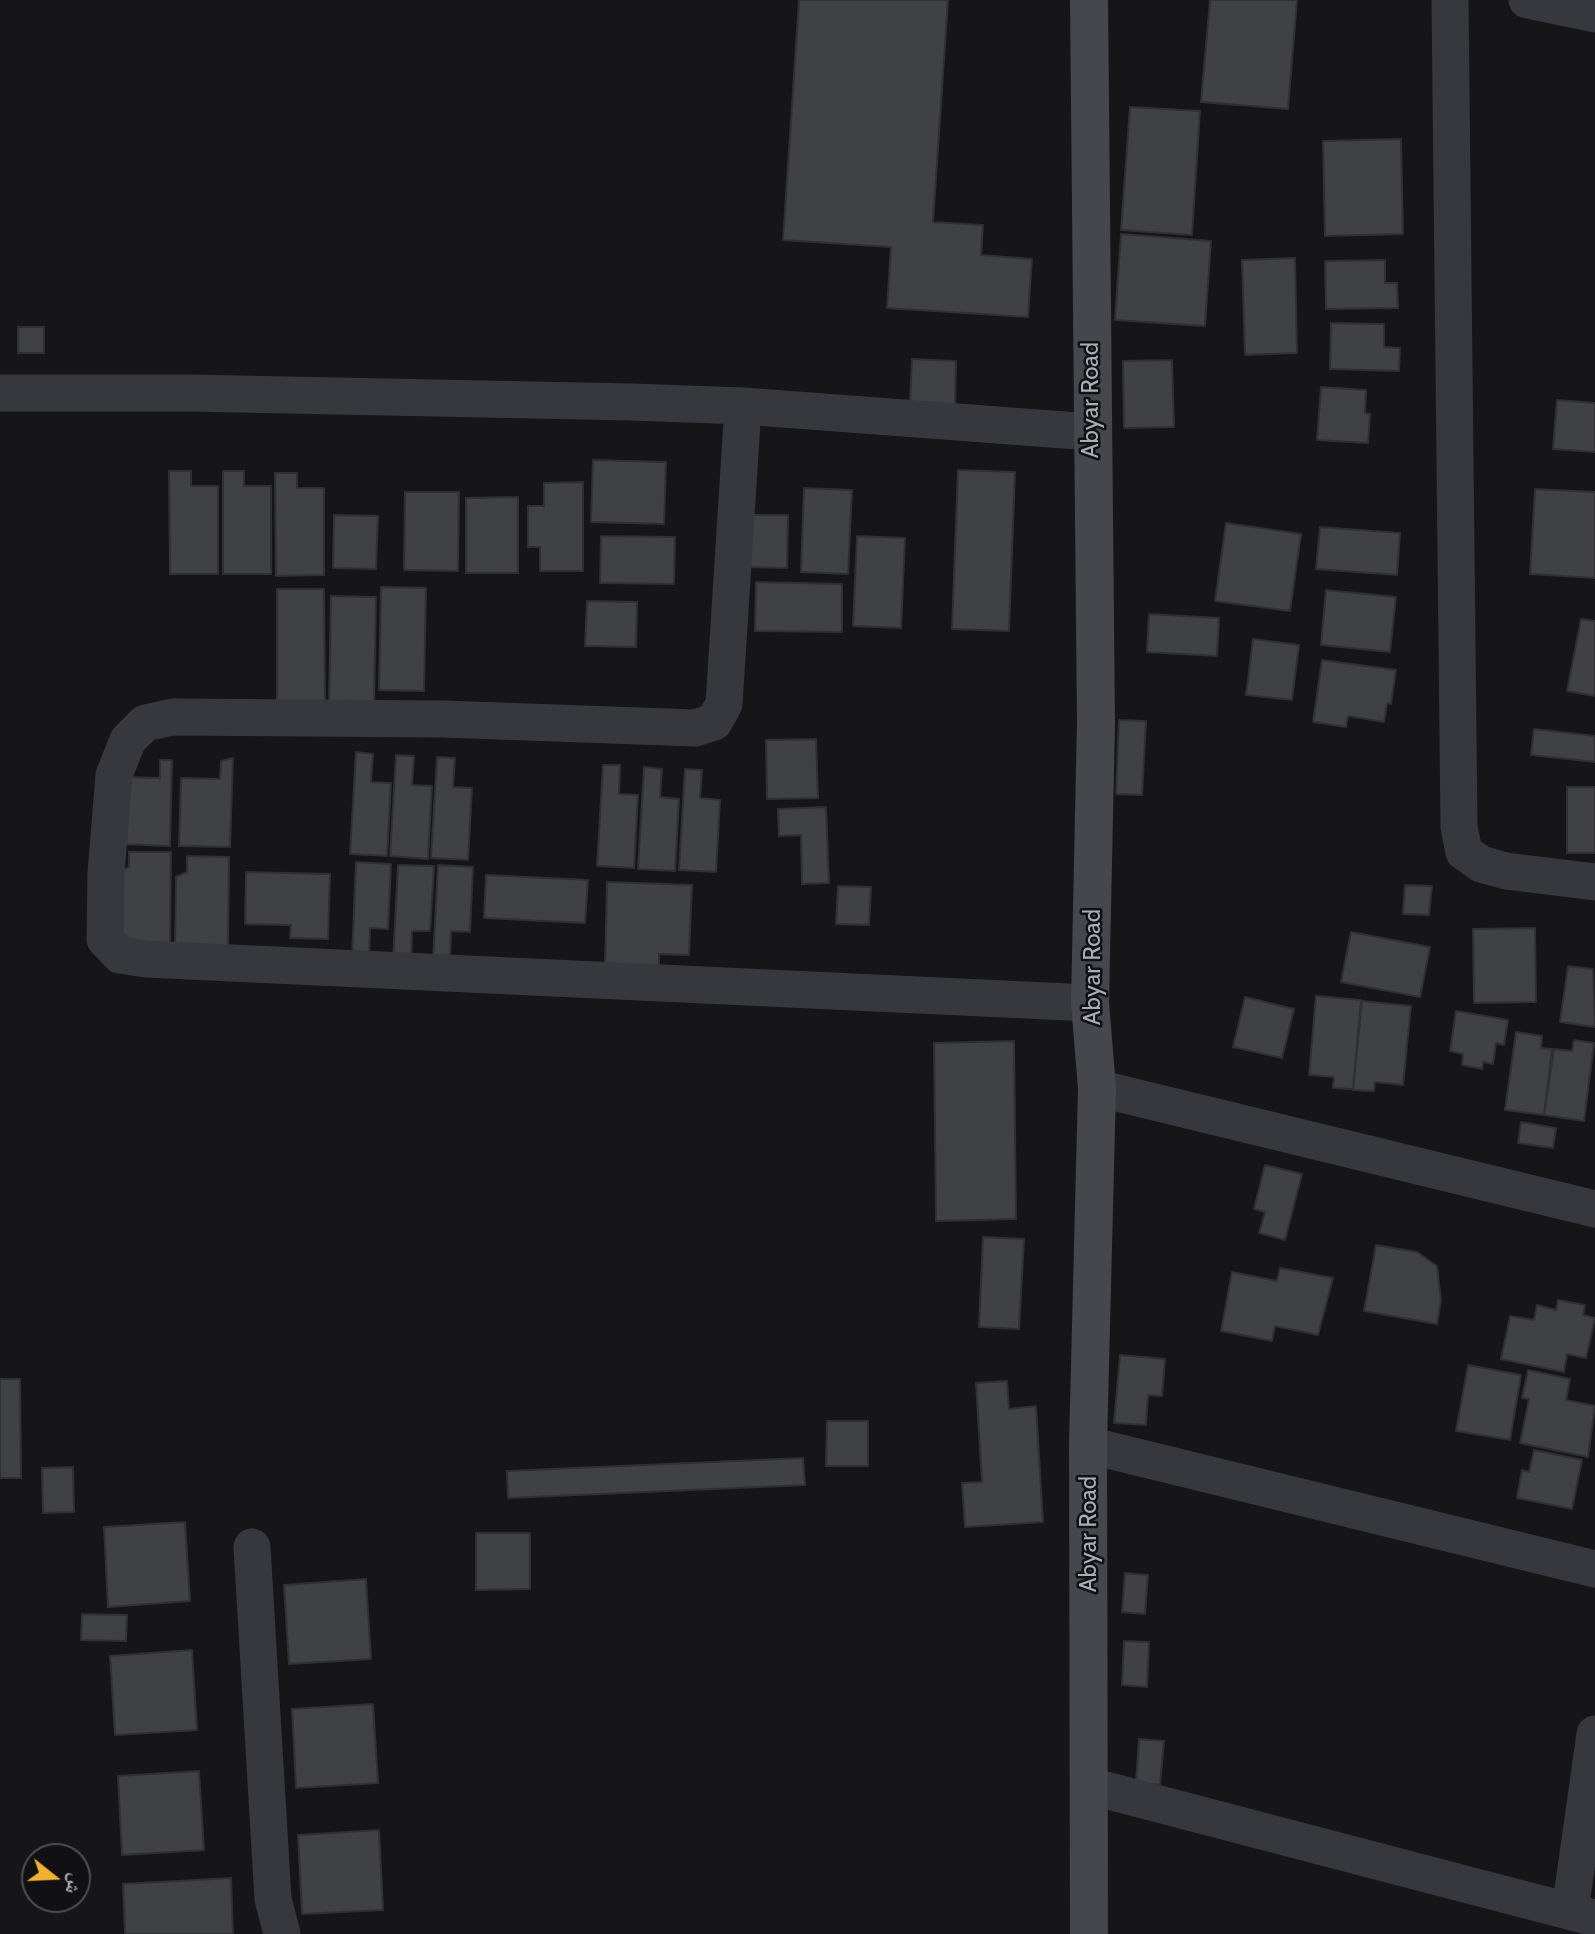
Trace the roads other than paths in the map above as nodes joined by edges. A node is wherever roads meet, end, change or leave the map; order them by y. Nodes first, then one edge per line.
1 (1089, 0) edge
2 (1450, 0) edge
3 (1527, 0) edge
4 (1595, 14) edge
5 (0, 393) edge
6 (743, 406) junction
7 (1091, 432) junction
8 (1595, 882) edge
9 (1090, 1003) junction
10 (1097, 1088) junction
11 (1595, 1209) edge
12 (1088, 1445) junction
13 (252, 1547) dead end
14 (1595, 1569) edge
15 (1595, 1734) edge
16 (1090, 1786) junction
17 (1583, 1915) edge
18 (282, 1934) edge
19 (1089, 1934) edge

1 - 7 main road, Abyar Road
2 - 8 street
3 - 4 street
5 - 6 street
6 - 7 street
6 - 9 street
7 - 9 main road, Abyar Road
9 - 10 main road, Abyar Road
10 - 11 street
10 - 12 main road, Abyar Road
12 - 14 street
12 - 16 main road, Abyar Road
13 - 18 street
15 - 17 street
16 - 17 street
16 - 19 main road, Abyar Road

